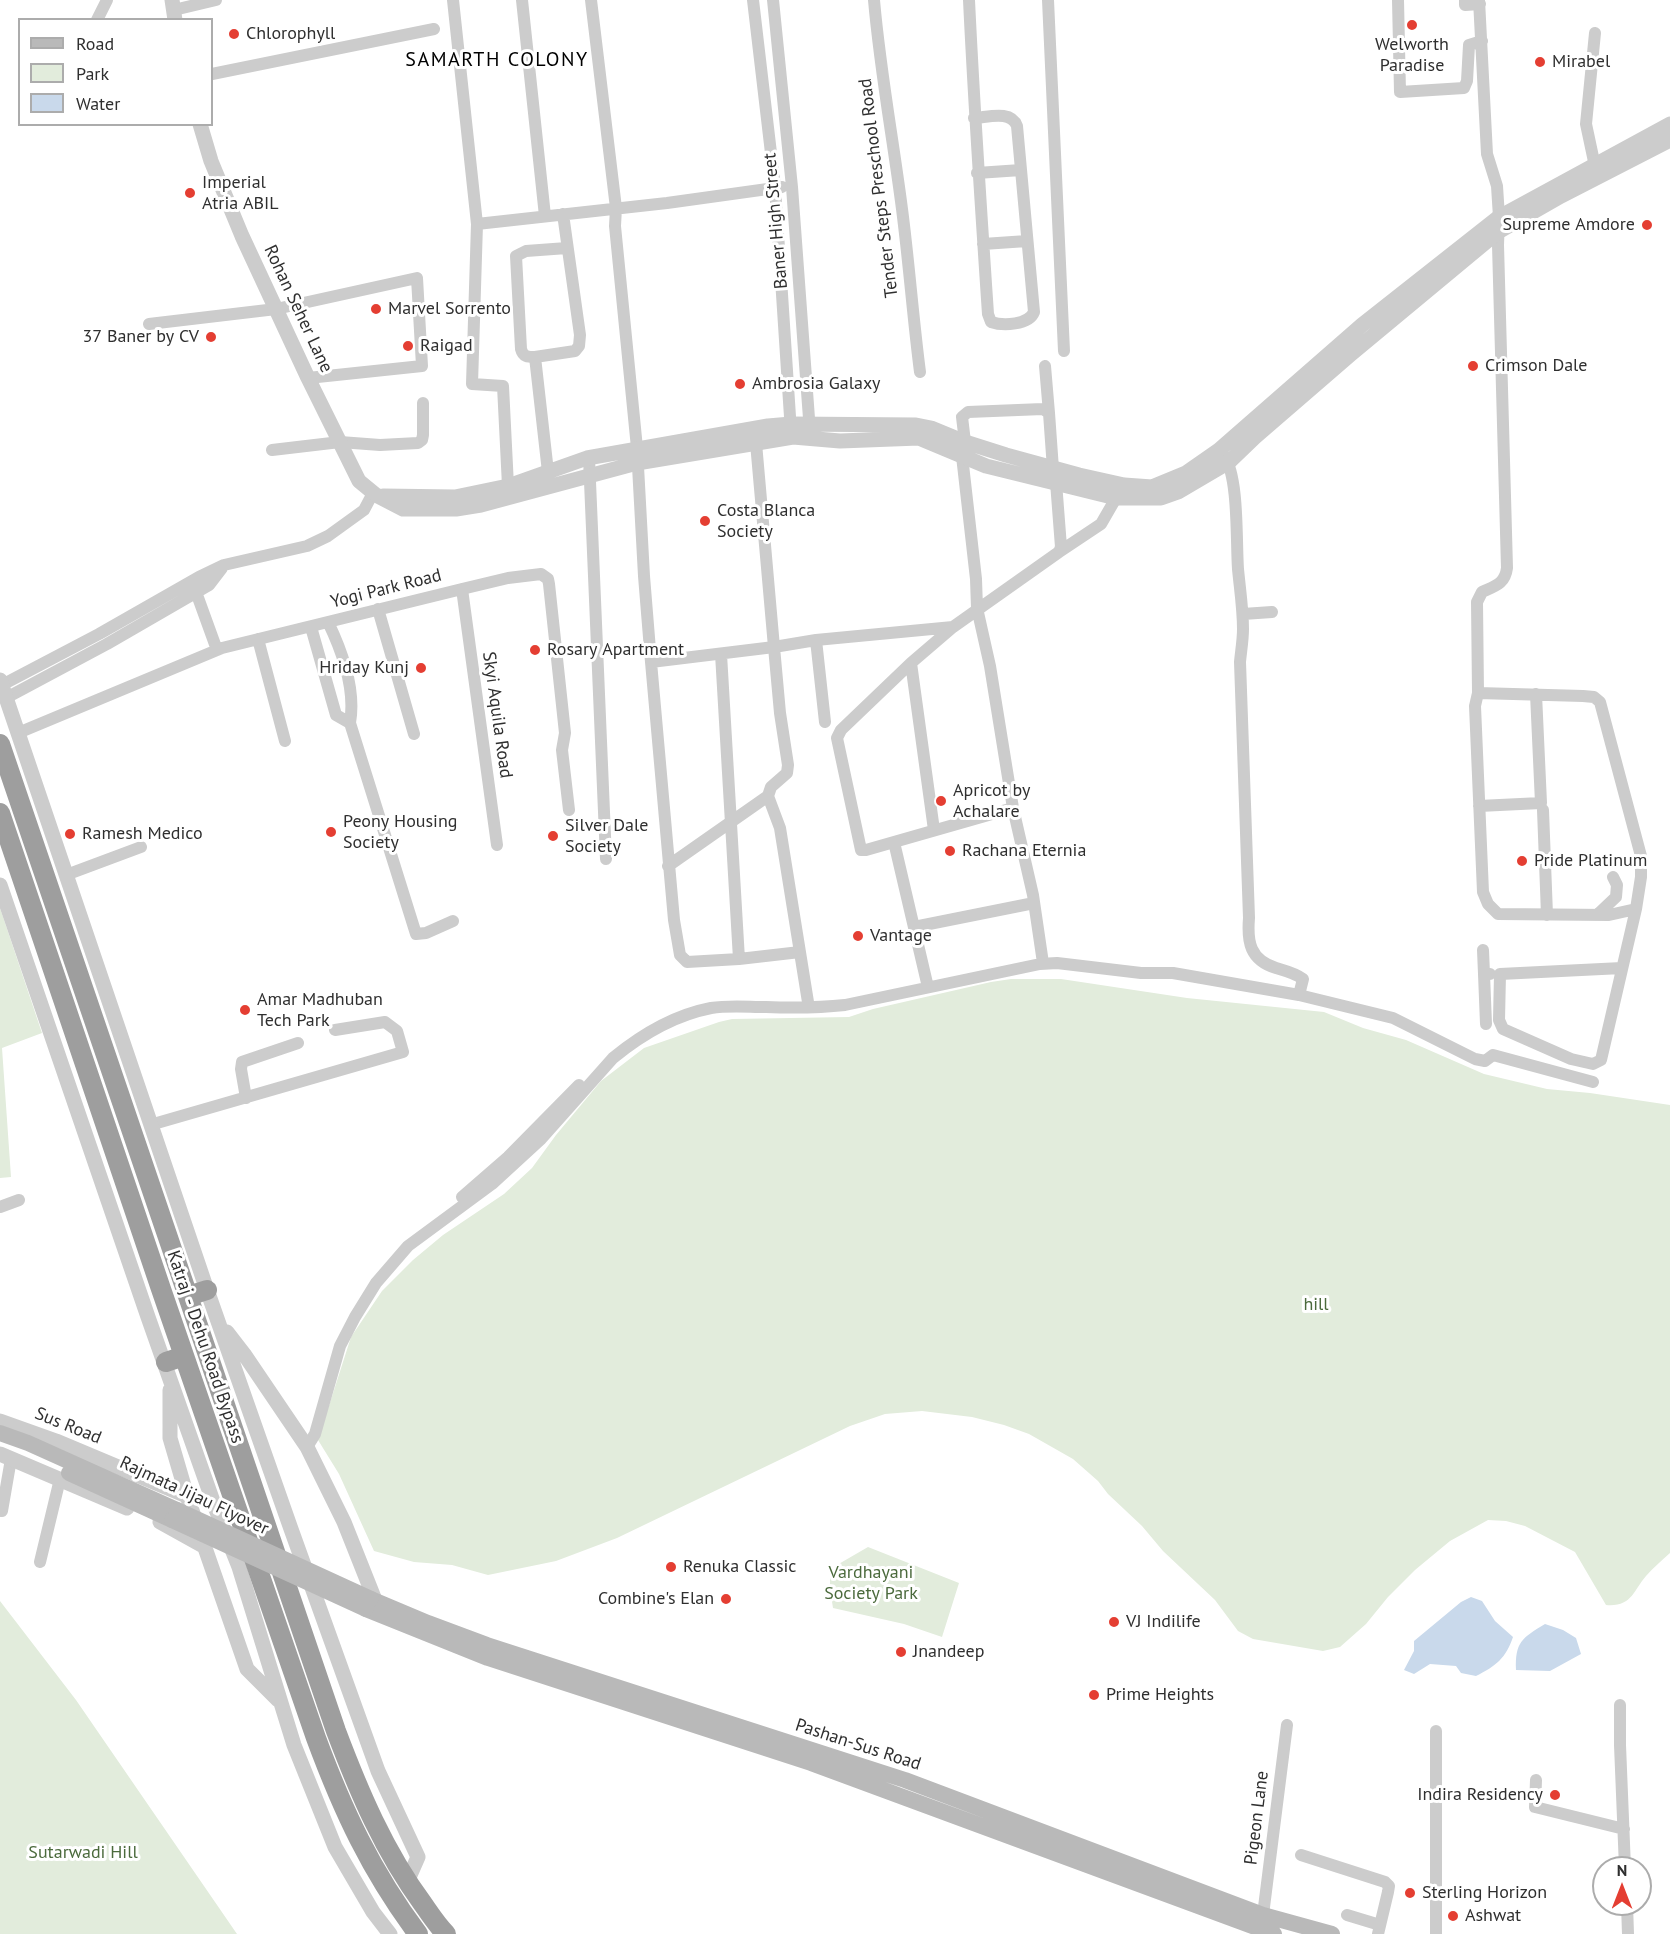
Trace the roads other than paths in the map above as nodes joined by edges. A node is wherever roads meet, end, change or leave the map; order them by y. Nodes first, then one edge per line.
1 (107, 0) edge
2 (216, 0) edge
3 (453, 0) edge
4 (522, 0) edge
5 (591, 0) edge
6 (753, 0) edge
7 (773, 0) edge
8 (874, 0) edge
9 (969, 0) edge
10 (1047, 0) edge
11 (1398, 0) edge
12 (1465, 0) edge
13 (1480, 2) edge
14 (174, 10) edge
15 (99, 18) edge
16 (434, 29) dead end
17 (1595, 33) dead end
18 (1482, 41) junction
19 (213, 74) edge
20 (974, 118) junction
21 (1670, 124) edge
22 (201, 126) edge
23 (1670, 140) edge
24 (1021, 170) junction
25 (1595, 171) junction
26 (977, 173) junction
27 (792, 187) junction
28 (775, 188) junction
29 (616, 208) junction
30 (563, 214) junction
31 (545, 216) junction
32 (477, 224) junction
33 (1499, 224) junction
34 (1027, 241) junction
35 (983, 244) junction
36 (567, 248) junction
37 (276, 309) junction
38 (149, 324) dead end
39 (1064, 351) dead end
40 (535, 357) junction
41 (1045, 366) dead end
42 (920, 372) dead end
43 (308, 378) junction
44 (423, 403) dead end
45 (1049, 413) junction
46 (791, 431) junction
47 (811, 432) junction
48 (340, 442) junction
49 (756, 442) junction
50 (964, 449) junction
51 (272, 450) dead end
52 (1219, 450) junction
53 (637, 456) junction
54 (590, 458) junction
55 (1229, 462) junction
56 (548, 472) junction
57 (590, 475) junction
58 (1054, 475) junction
59 (508, 486) junction
60 (377, 495) junction
61 (1116, 498) junction
62 (1059, 552) junction
63 (224, 565) junction
64 (462, 589) junction
65 (196, 592) junction
66 (977, 608) junction
67 (378, 609) junction
68 (1272, 612) dead end
69 (1243, 614) junction
70 (328, 622) junction
71 (311, 627) junction
72 (953, 627) junction
73 (258, 639) junction
74 (816, 640) junction
75 (774, 647) junction
76 (217, 650) junction
77 (721, 654) junction
78 (651, 662) junction
79 (911, 663) junction
80 (1478, 693) junction
81 (1536, 694) junction
82 (4, 697) edge
83 (825, 722) dead end
84 (350, 723) junction
85 (18, 733) junction
86 (414, 734) dead end
87 (285, 741) dead end
88 (1, 748) edge
89 (768, 796) junction
90 (1479, 806) junction
91 (1013, 808) junction
92 (569, 810) dead end
93 (1543, 810) dead end
94 (0, 813) edge
95 (730, 824) junction
96 (934, 831) junction
97 (894, 842) junction
98 (497, 845) dead end
99 (141, 847) dead end
100 (606, 859) dead end
101 (668, 866) junction
102 (66, 875) junction
103 (1613, 877) dead end
104 (0, 885) edge
105 (1034, 903) junction
106 (1636, 909) junction
107 (1547, 915) junction
108 (1597, 915) junction
109 (453, 921) dead end
110 (914, 927) junction
111 (1483, 950) dead end
112 (800, 952) junction
113 (739, 959) junction
114 (1042, 964) junction
115 (1622, 968) junction
116 (1484, 974) junction
117 (1500, 974) junction
118 (927, 982) junction
119 (1299, 995) junction
120 (808, 1002) junction
121 (1486, 1024) dead end
122 (335, 1030) dead end
123 (298, 1043) dead end
124 (1593, 1082) dead end
125 (246, 1098) junction
126 (150, 1125) junction
127 (19, 1200) dead end
128 (0, 1207) edge
129 (450, 1216) junction
130 (207, 1290) junction
131 (188, 1296) junction
132 (219, 1322) junction
133 (173, 1365) junction
134 (0, 1421) edge
135 (0, 1433) edge
136 (0, 1444) edge
137 (307, 1447) junction
138 (6, 1456) edge
139 (60, 1479) junction
140 (187, 1496) junction
141 (2, 1511) dead end
142 (169, 1517) junction
143 (205, 1547) junction
144 (40, 1562) dead end
145 (371, 1603) junction
146 (281, 1703) junction
147 (1620, 1705) dead end
148 (1287, 1725) dead end
149 (1436, 1731) dead end
150 (1536, 1780) dead end
151 (904, 1782) junction
152 (1624, 1829) junction
153 (1301, 1855) dead end
154 (1625, 1856) edge
155 (408, 1882) junction
156 (1263, 1915) junction
157 (1347, 1915) dead end
158 (1627, 1916) edge
159 (1379, 1929) edge
160 (390, 1934) edge
161 (418, 1934) edge
162 (446, 1934) edge
163 (1275, 1934) edge
164 (1332, 1934) edge
165 (1436, 1934) edge
166 (1628, 1934) edge

1 - 15 street
2 - 14 street
3 - 32 street
4 - 31 street
5 - 29 street
6 - 28 street, Baner High Street
7 - 27 street, Baner High Street
8 - 42 street, Tender Steps Preschool Road
9 - 20 street
10 - 39 street
11 - 18 street
12 - 13 street
13 - 18 street
16 - 19 street
17 - 25 street
18 - 33 street
20 - 24 street
20 - 26 street
21 - 25 street
22 - 37 street, Rohan Seher Lane
23 - 25 street
24 - 26 street
24 - 34 street
25 - 33 street
26 - 35 street
27 - 28 street
27 - 47 street, Baner High Street
28 - 29 street
28 - 46 street, Baner High Street
29 - 30 street
29 - 53 street
30 - 31 street
30 - 36 street
31 - 32 street
32 - 59 street
33 - 52 street
33 - 55 street
33 - 80 street
34 - 35 street
34 - 35 street
36 - 40 street
36 - 40 street
37 - 38 street
37 - 43 street, Rohan Seher Lane
37 - 43 street
40 - 56 street
41 - 45 street
43 - 48 street, Rohan Seher Lane
44 - 48 street
45 - 50 street
45 - 58 street
46 - 47 street
46 - 49 street
46 - 53 street
47 - 50 street
48 - 51 street
48 - 60 street, Rohan Seher Lane
49 - 53 street
49 - 75 street
50 - 58 street
50 - 66 street
52 - 55 street
52 - 58 street
53 - 54 street
53 - 57 street
53 - 78 street
54 - 56 street
54 - 57 street
55 - 61 street
55 - 69 street
56 - 59 street
57 - 60 street
57 - 100 street
58 - 61 street
58 - 62 street
59 - 60 street
60 - 63 street
61 - 62 street
62 - 66 street
63 - 65 street
63 - 82 street
64 - 67 street, Yogi Park Road
64 - 92 street, Yogi Park Road
64 - 98 street, Skyi Aquila Road
65 - 76 street
65 - 82 street
66 - 72 street
66 - 91 street
67 - 70 street, Yogi Park Road
67 - 86 street
68 - 69 street
69 - 119 street
70 - 71 street, Yogi Park Road
70 - 84 street
71 - 73 street, Yogi Park Road
71 - 84 street
72 - 74 street
72 - 79 street
73 - 76 street, Yogi Park Road
73 - 87 street
74 - 75 street
74 - 83 street
75 - 77 street
75 - 89 street
76 - 85 street, Yogi Park Road
77 - 78 street
77 - 95 street
78 - 101 street
79 - 96 street
79 - 97 street
80 - 81 street
80 - 90 street
81 - 90 street
81 - 106 street
82 - 85 street
84 - 109 street
85 - 102 street
88 - 131 highway, Katraj - Dehu Road Bypass
89 - 95 street
89 - 112 street
90 - 107 street
91 - 96 street
91 - 105 street
93 - 107 street
94 - 133 highway, Katraj - Dehu Road Bypass
95 - 101 street
95 - 113 street
96 - 97 street
97 - 110 street
99 - 102 street
101 - 113 street
102 - 126 street
103 - 108 street
104 - 133 street
105 - 110 street
105 - 114 street
106 - 108 street
106 - 115 street
107 - 108 street
110 - 118 street
111 - 116 street
112 - 113 street
112 - 120 street
114 - 118 street
114 - 119 street
114 - 129 street
115 - 117 street
115 - 117 street
116 - 117 street
116 - 121 street
118 - 120 street
119 - 124 street
120 - 129 street
122 - 125 street
123 - 125 street
125 - 126 street
126 - 130 street
127 - 128 street
129 - 137 street
130 - 131 highway
130 - 132 street
131 - 155 highway, Katraj - Dehu Road Bypass
132 - 137 street
132 - 155 street
133 - 140 street
133 - 146 street
133 - 161 highway, Katraj - Dehu Road Bypass
134 - 140 street, Sus Road
135 - 142 main road, Rajmata Jijau Flyover
136 - 142 main road, Rajmata Jijau Flyover
137 - 145 street
138 - 139 street
138 - 141 street
139 - 142 street
139 - 144 street
140 - 143 street
142 - 143 street
142 - 145 main road, Rajmata Jijau Flyover, bridge
143 - 146 street
145 - 151 main road, Pashan-Sus Road
146 - 160 street
147 - 152 street
148 - 156 street, Pigeon Lane
149 - 165 street
150 - 152 street
151 - 156 main road, Pashan-Sus Road
151 - 163 main road, Pashan-Sus Road
152 - 154 street
153 - 159 street
155 - 162 highway, Katraj - Dehu Road Bypass
156 - 164 main road, Pashan-Sus Road
157 - 159 street
158 - 166 street

